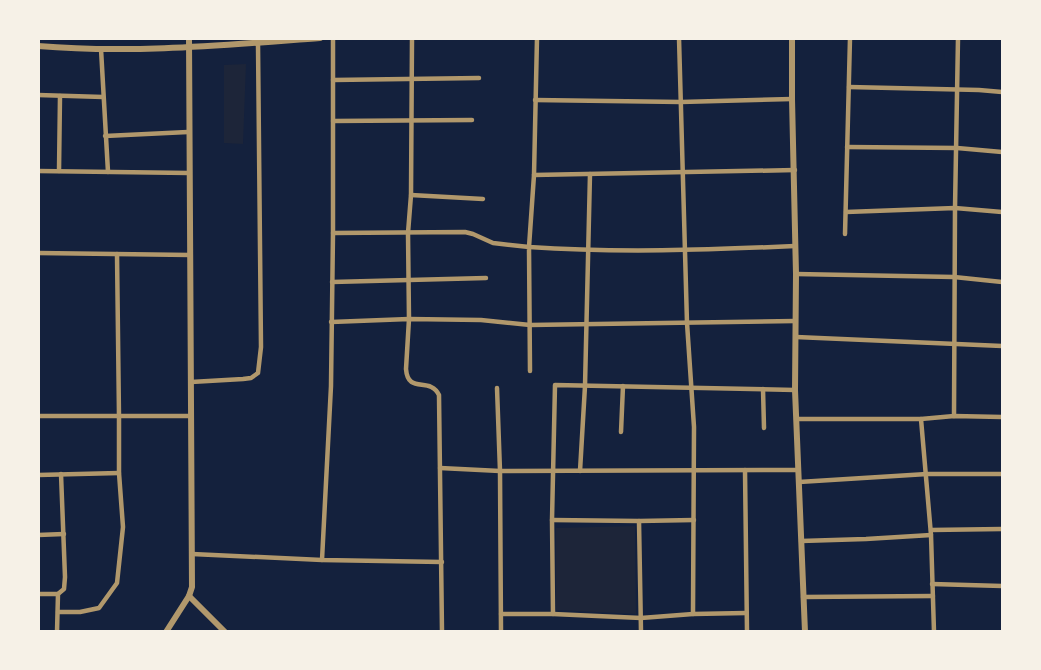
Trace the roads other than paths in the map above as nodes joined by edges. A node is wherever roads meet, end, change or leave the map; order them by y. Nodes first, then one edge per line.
1 (189, 38) edge
2 (320, 38) edge
3 (333, 38) edge
4 (412, 38) edge
5 (537, 38) edge
6 (679, 38) edge
7 (792, 38) edge
8 (850, 38) edge
9 (958, 38) edge
10 (258, 44) junction
11 (38, 46) edge
12 (190, 48) junction
13 (101, 49) junction
14 (412, 78) junction
15 (479, 78) dead end
16 (333, 80) junction
17 (849, 87) junction
18 (957, 90) junction
19 (1003, 92) edge
20 (38, 95) edge
21 (60, 96) junction
22 (103, 97) junction
23 (792, 99) junction
24 (535, 100) junction
25 (681, 102) junction
26 (412, 120) junction
27 (472, 120) dead end
28 (333, 121) junction
29 (188, 132) junction
30 (106, 136) junction
31 (847, 147) junction
32 (957, 148) junction
33 (1003, 152) edge
34 (794, 170) junction
35 (38, 171) edge
36 (59, 172) junction
37 (108, 172) junction
38 (189, 173) junction
39 (683, 173) junction
40 (590, 174) junction
41 (534, 175) junction
42 (411, 195) junction
43 (483, 199) dead end
44 (954, 208) junction
45 (846, 212) junction
46 (1003, 212) edge
47 (334, 233) junction
48 (408, 233) junction
49 (845, 234) dead end
50 (795, 246) junction
51 (529, 247) junction
52 (588, 251) junction
53 (685, 251) junction
54 (38, 253) edge
55 (117, 254) junction
56 (190, 254) junction
57 (796, 274) junction
58 (954, 277) junction
59 (486, 278) dead end
60 (410, 279) junction
61 (332, 282) junction
62 (1003, 282) edge
63 (409, 318) junction
64 (796, 321) junction
65 (331, 322) junction
66 (687, 323) junction
67 (586, 324) junction
68 (530, 325) junction
69 (796, 337) junction
70 (955, 343) junction
71 (1003, 346) edge
72 (530, 371) dead end
73 (191, 382) junction
74 (585, 386) junction
75 (623, 386) junction
76 (497, 388) dead end
77 (691, 388) junction
78 (763, 389) junction
79 (795, 390) junction
80 (38, 416) edge
81 (119, 416) junction
82 (191, 416) junction
83 (954, 416) junction
84 (1003, 417) edge
85 (796, 419) junction
86 (921, 419) junction
87 (764, 428) dead end
88 (621, 432) dead end
89 (440, 468) junction
90 (694, 470) junction
91 (745, 470) junction
92 (798, 470) junction
93 (499, 471) junction
94 (553, 471) junction
95 (580, 471) junction
96 (119, 473) junction
97 (61, 474) junction
98 (927, 474) junction
99 (1003, 474) edge
100 (38, 475) edge
101 (799, 482) junction
102 (552, 520) junction
103 (694, 520) junction
104 (639, 521) junction
105 (1003, 529) edge
106 (931, 533) junction
107 (64, 534) junction
108 (38, 535) edge
109 (801, 541) junction
110 (191, 554) junction
111 (322, 560) junction
112 (442, 562) junction
113 (932, 584) junction
114 (1003, 586) edge
115 (38, 594) edge
116 (58, 594) junction
117 (189, 596) junction
118 (933, 596) junction
119 (803, 597) junction
120 (58, 612) junction
121 (746, 613) junction
122 (501, 614) junction
123 (553, 614) junction
124 (693, 614) junction
125 (641, 618) junction
126 (57, 632) edge
127 (166, 632) edge
128 (225, 632) edge
129 (442, 632) edge
130 (501, 632) edge
131 (641, 632) edge
132 (747, 632) edge
133 (804, 632) edge
134 (934, 632) edge

1 - 12 street
2 - 10 street
3 - 16 street
4 - 14 street
5 - 24 street
6 - 25 street
7 - 23 street
8 - 17 street
9 - 18 street
10 - 12 street
10 - 73 street
11 - 13 street
12 - 13 street
12 - 29 street
13 - 22 street
14 - 15 street
14 - 16 street
14 - 26 street
16 - 28 street
17 - 18 street
17 - 31 street
18 - 19 street
18 - 32 street
20 - 21 street
21 - 22 street
21 - 36 street
22 - 30 street
23 - 25 street
23 - 34 street
24 - 25 street
24 - 41 street
25 - 39 street
26 - 27 street
26 - 28 street
26 - 42 street
28 - 47 street
29 - 30 street
29 - 38 street
30 - 37 street
31 - 32 street
31 - 45 street
32 - 33 street
32 - 44 street
34 - 39 street
34 - 50 street
35 - 36 street
36 - 37 street
37 - 38 street
38 - 56 street
39 - 40 street
39 - 53 street
40 - 41 street
40 - 52 street
41 - 51 street
42 - 43 street
42 - 48 street
44 - 45 street
44 - 46 street
44 - 58 street
45 - 49 street
47 - 48 street
47 - 61 street
48 - 51 street
48 - 60 street
50 - 53 street
50 - 57 street
51 - 52 street
51 - 68 street
52 - 53 street
52 - 67 street
53 - 66 street
54 - 55 street
55 - 56 street
55 - 81 street
56 - 73 street
57 - 58 street
57 - 64 street
58 - 62 street
58 - 70 street
59 - 60 street
60 - 61 street
60 - 63 street
61 - 65 street
63 - 65 street
63 - 68 street
63 - 89 street
64 - 66 street
64 - 69 street
65 - 111 street
66 - 67 street
66 - 77 street
67 - 68 street
67 - 74 street
68 - 72 street
69 - 70 street
69 - 79 street
70 - 71 street
70 - 83 street
73 - 82 street
74 - 75 street
74 - 94 street
74 - 95 street
75 - 77 street
75 - 88 street
76 - 93 street
77 - 78 street
77 - 90 street
78 - 79 street
78 - 87 street
79 - 85 street
80 - 81 street
81 - 82 street
81 - 96 street
82 - 110 street
83 - 84 street
83 - 86 street
85 - 86 street
85 - 92 street
86 - 98 street
89 - 93 street
89 - 112 street
90 - 91 street
90 - 95 street
90 - 103 street
91 - 92 street
91 - 121 street
92 - 101 street
93 - 94 street
93 - 122 street
94 - 95 street
94 - 102 street
96 - 97 street
96 - 120 street
97 - 100 street
97 - 107 street
98 - 99 street
98 - 101 street
98 - 106 street
101 - 109 street
102 - 104 street
102 - 123 street
103 - 104 street
103 - 124 street
104 - 125 street
105 - 106 street
106 - 109 street
106 - 113 street
107 - 108 street
107 - 116 street
109 - 119 street
110 - 111 street
110 - 117 street
111 - 112 street
112 - 129 street
113 - 114 street
113 - 118 street
115 - 116 street
116 - 120 street
117 - 127 street
117 - 128 street
118 - 119 street
118 - 134 street
119 - 133 street
120 - 126 street
121 - 124 street
121 - 132 street
122 - 123 street
122 - 130 street
123 - 125 street
124 - 125 street
125 - 131 street

